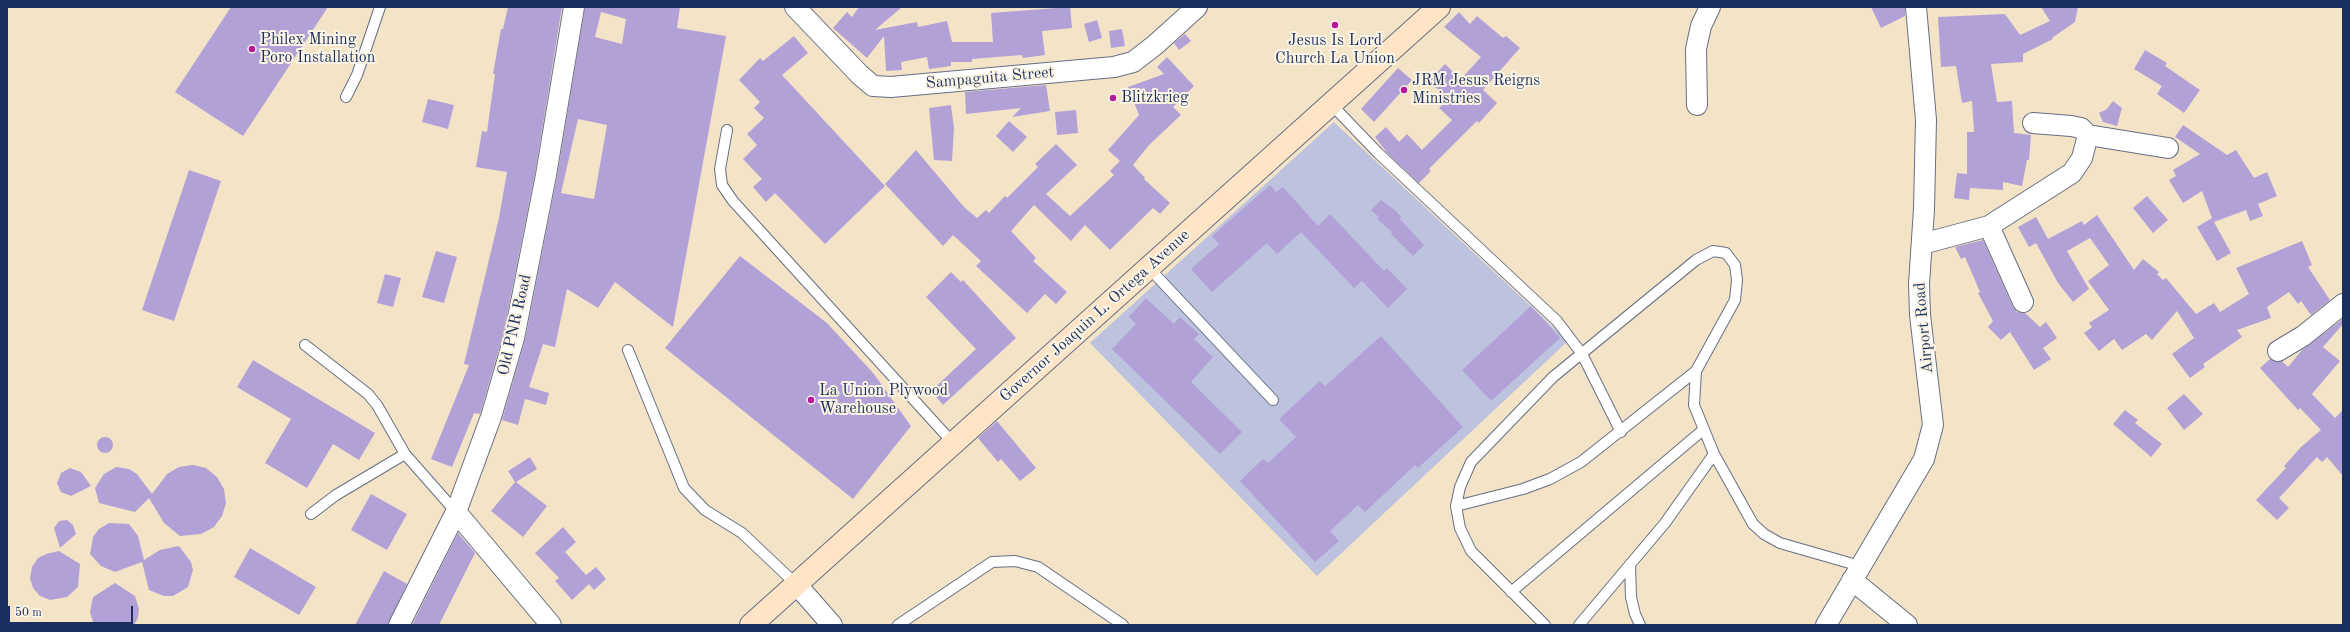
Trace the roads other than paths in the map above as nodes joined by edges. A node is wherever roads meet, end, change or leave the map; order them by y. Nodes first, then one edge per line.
1 (380, 7) edge
2 (574, 7) edge
3 (1197, 7) edge
4 (1439, 7) edge
5 (1710, 7) edge
6 (1916, 7) edge
7 (802, 9) edge
8 (346, 97) dead end
9 (1331, 104) junction
10 (1697, 105) dead end
11 (2033, 123) dead end
12 (727, 130) dead end
13 (2088, 135) junction
14 (2168, 148) dead end
15 (1989, 226) junction
16 (1922, 244) junction
17 (1149, 268) junction
18 (2024, 302) dead end
19 (2343, 304) edge
20 (305, 345) dead end
21 (628, 350) dead end
22 (2278, 351) dead end
23 (1582, 354) junction
24 (1696, 371) junction
25 (1273, 400) dead end
26 (1703, 430) junction
27 (1621, 432) junction
28 (954, 444) junction
29 (405, 454) junction
30 (1714, 454) junction
31 (1456, 506) junction
32 (456, 512) junction
33 (311, 514) dead end
34 (1630, 564) junction
35 (1856, 573) junction
36 (797, 585) junction
37 (1511, 592) junction
38 (1109, 620) edge
39 (399, 625) edge
40 (551, 625) edge
41 (751, 625) edge
42 (832, 625) edge
43 (898, 625) edge
44 (1123, 625) edge
45 (1545, 625) edge
46 (1579, 625) edge
47 (1640, 625) edge
48 (1826, 625) edge
49 (1907, 625) edge

1 - 8 lane
2 - 32 street, Old PNR Road
3 - 7 street, Sampaguita Street
4 - 9 street, Governor Joaquin L. Ortega Avenue
5 - 10 street
6 - 16 street, Airport Road
9 - 17 street, Governor Joaquin L. Ortega Avenue
9 - 23 lane
11 - 13 street
12 - 28 lane
13 - 14 street
13 - 15 street
15 - 16 street
15 - 18 street
16 - 35 street, Airport Road
17 - 25 lane
17 - 28 street, Governor Joaquin L. Ortega Avenue
19 - 22 street
20 - 29 lane
21 - 36 lane
23 - 24 lane
23 - 27 lane
23 - 31 lane
24 - 26 lane
24 - 27 lane
26 - 30 lane
26 - 37 lane
27 - 31 lane
28 - 36 street, Governor Joaquin L. Ortega Avenue
29 - 32 lane
29 - 33 lane
30 - 34 lane
30 - 35 lane
31 - 37 lane
32 - 39 street, Old PNR Road
32 - 40 street
34 - 46 lane
34 - 47 lane
35 - 48 street, Airport Road
35 - 49 street
36 - 41 street, Governor Joaquin L. Ortega Avenue
36 - 42 street
37 - 45 lane
38 - 43 lane
38 - 44 lane

